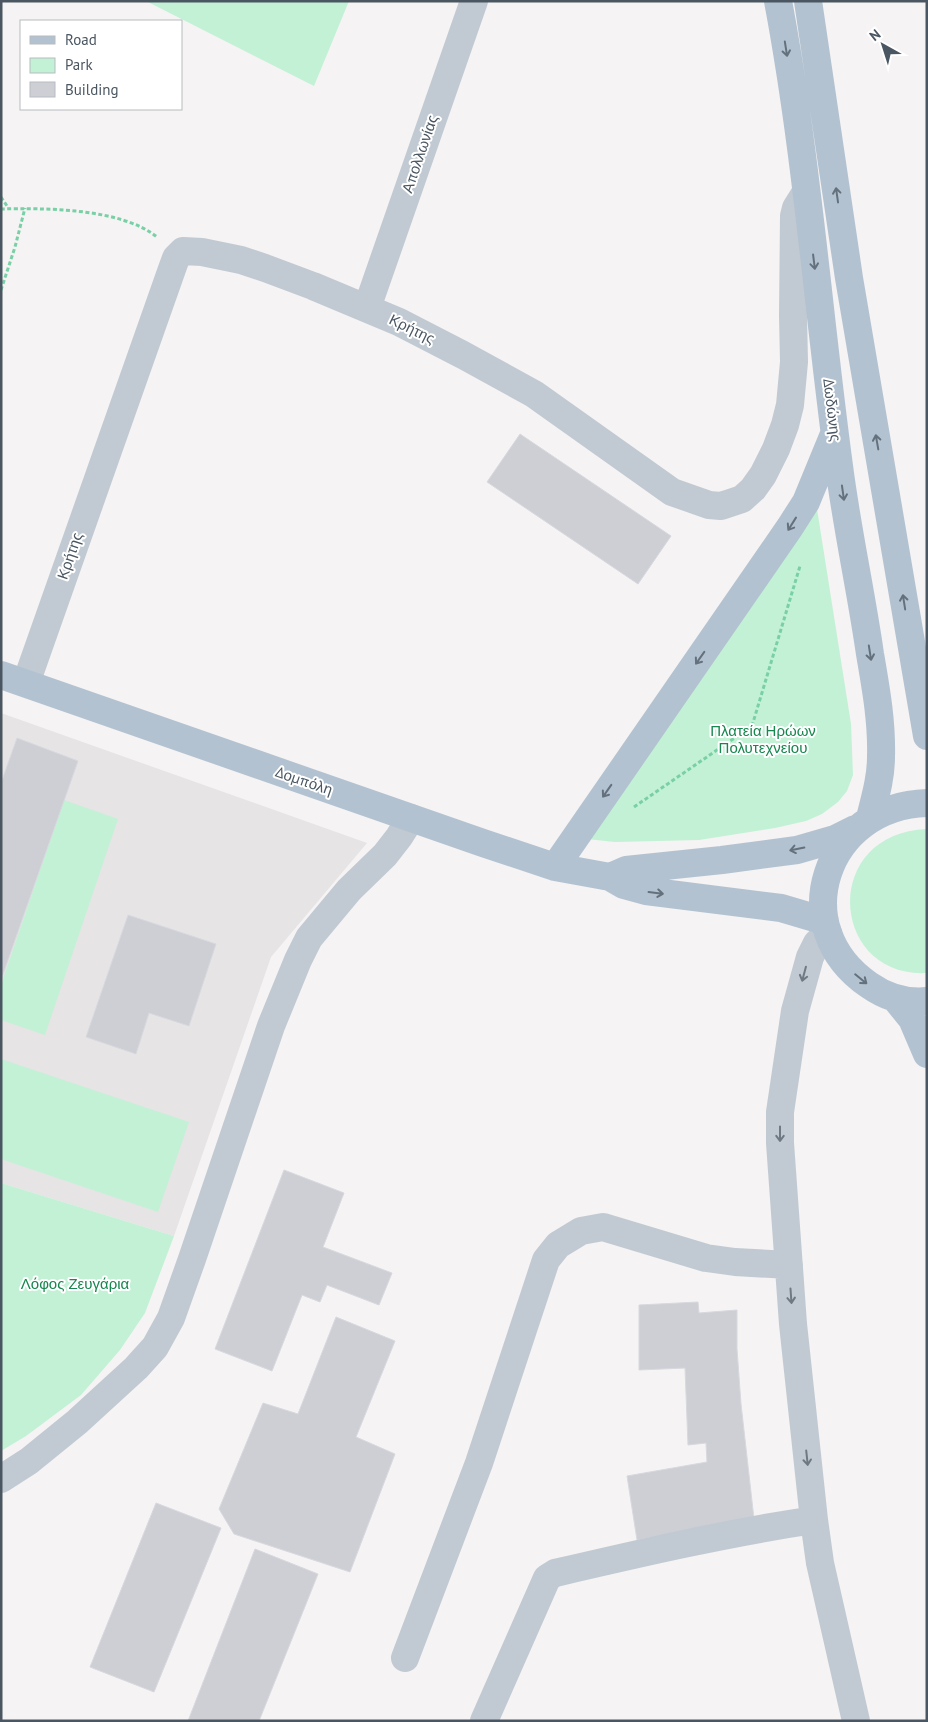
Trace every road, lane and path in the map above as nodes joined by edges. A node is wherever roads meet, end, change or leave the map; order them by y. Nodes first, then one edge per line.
1 (474, 1) edge
2 (778, 1) edge
3 (808, 1) edge
4 (806, 192) junction
5 (1, 197) edge
6 (25, 208) junction
7 (1, 209) edge
8 (10, 209) junction
9 (176, 258) junction
10 (1, 290) edge
11 (368, 308) junction
12 (834, 432) junction
13 (800, 566) dead end
14 (13, 679) edge
15 (927, 736) edge
16 (927, 803) edge
17 (626, 812) dead end
18 (411, 818) junction
19 (865, 822) junction
20 (555, 867) junction
21 (610, 877) junction
22 (827, 927) junction
23 (896, 998) junction
24 (927, 1001) edge
25 (927, 1054) edge
26 (789, 1265) junction
27 (1, 1479) edge
28 (814, 1520) junction
29 (405, 1658) dead end
30 (484, 1721) edge
31 (856, 1721) edge

1 - 11 street, Απολλωνίας
2 -> 4 main road, Δωδώνης
15 -> 3 main road
4 - 11 street, Κρήτης
4 -> 12 main road, Δωδώνης
5 - 8 path
6 - 8 path
6 - 9 path
6 - 10 path
7 - 8 path
9 - 11 street, Κρήτης
9 - 14 street, Κρήτης
12 -> 19 main road, Δωδώνης
12 -> 20 main road
13 - 17 path
14 - 18 main road, Δομπόλη
16 - 19 main road, Δωδώνης
18 - 20 main road, Δομπόλη
18 - 27 street
19 -> 21 main road
19 - 22 main road, Δωδώνης
20 - 21 main road, Δομπόλη
21 -> 22 main road
22 -> 23 main road, Δωδώνης
22 -> 26 street
23 - 24 main road, Δωδώνης
23 - 25 main road, Δωδώνης
26 -> 28 street
26 - 29 street
28 - 30 street
28 - 31 street

